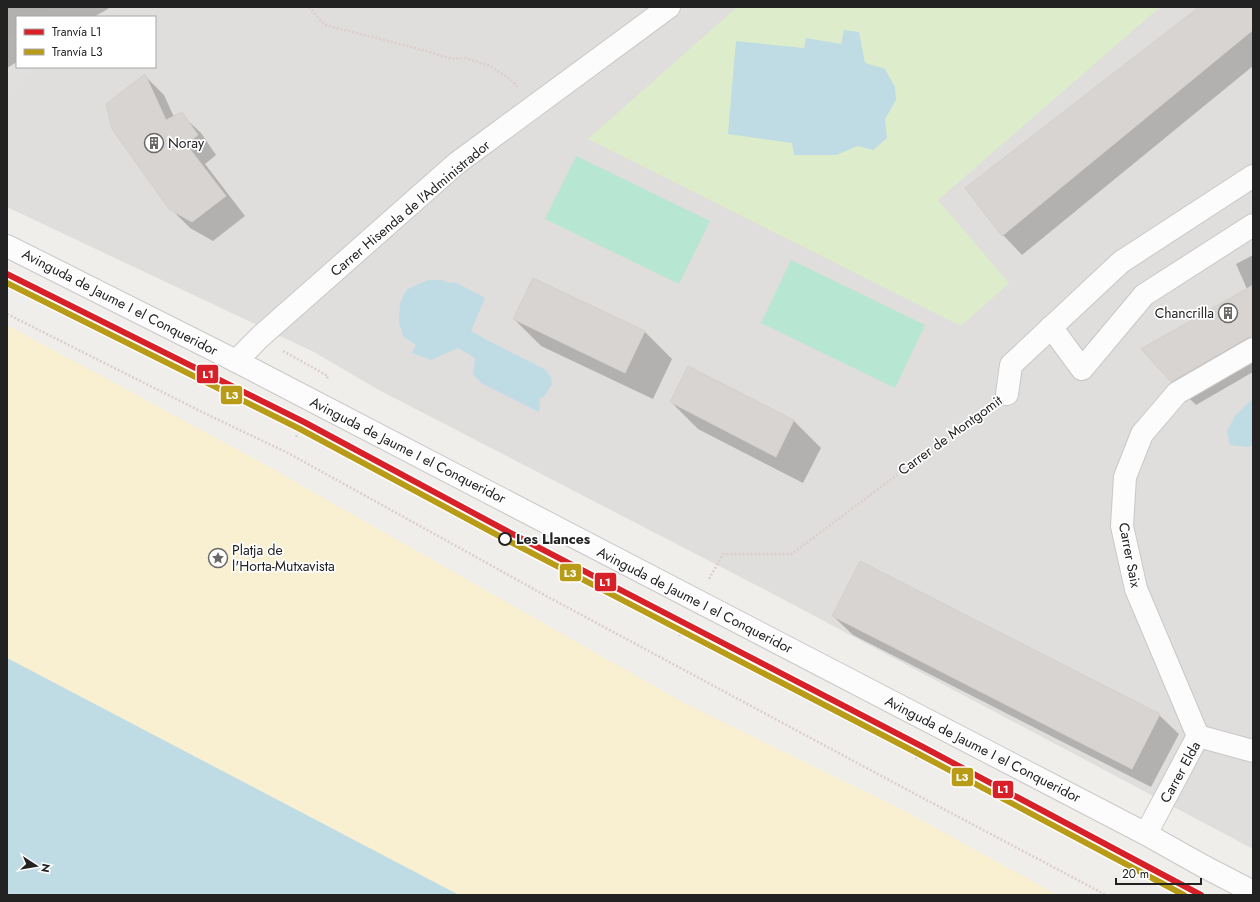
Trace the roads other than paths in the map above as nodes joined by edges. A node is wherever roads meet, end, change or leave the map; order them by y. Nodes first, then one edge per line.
1 (669, 7) edge
2 (1253, 176) edge
3 (1253, 225) edge
4 (7, 246) edge
5 (1051, 327) junction
6 (1253, 350) edge
7 (236, 361) junction
8 (1007, 394) road end
9 (1198, 736) junction
10 (1253, 751) edge
11 (1146, 834) junction
12 (1253, 892) edge

1 - 7 street, Carrer Hisenda de l'Administrador
2 - 5 street, Carrer de Montgomit
3 - 5 street
4 - 7 street, Avinguda de Jaume I el Conqueridor
5 - 8 street, Carrer de Montgomit
6 - 9 street, Carrer Saix
7 - 11 street, Avinguda de Jaume I el Conqueridor
9 - 10 street, Carrer Elda
9 - 11 street, Carrer Elda
11 - 12 street, Avinguda de Jaume I el Conqueridor

